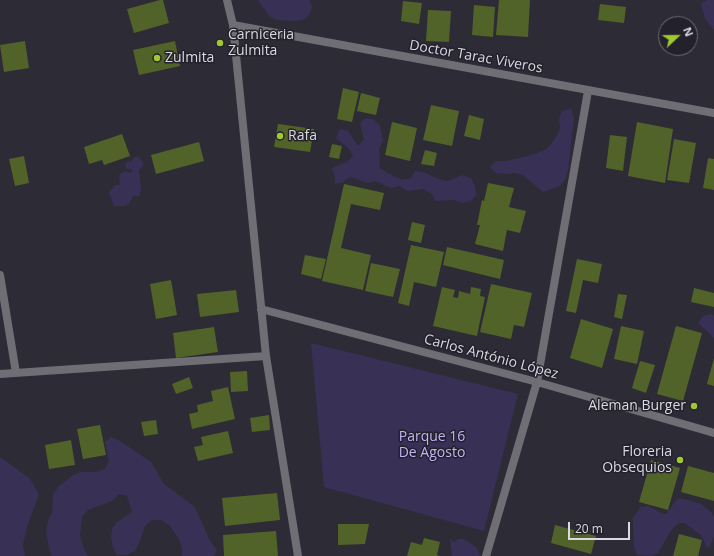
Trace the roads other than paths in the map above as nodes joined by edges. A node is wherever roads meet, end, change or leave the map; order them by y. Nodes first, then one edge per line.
1 (227, 0) edge
2 (233, 25) junction
3 (588, 90) junction
4 (714, 113) edge
5 (0, 275) edge
6 (261, 309) junction
7 (266, 356) junction
8 (16, 373) junction
9 (0, 374) edge
10 (537, 382) junction
11 (714, 433) edge
12 (298, 556) edge
13 (486, 556) edge

1 - 2 street
2 - 3 street, Doctor Tarac Viveros
2 - 6 street
3 - 4 street, Doctor Tarac Viveros
3 - 10 street
5 - 8 street
6 - 7 street
6 - 10 street, Carlos António López
7 - 8 street
7 - 12 street
8 - 9 street
10 - 11 street, Carlos António López
10 - 13 street

